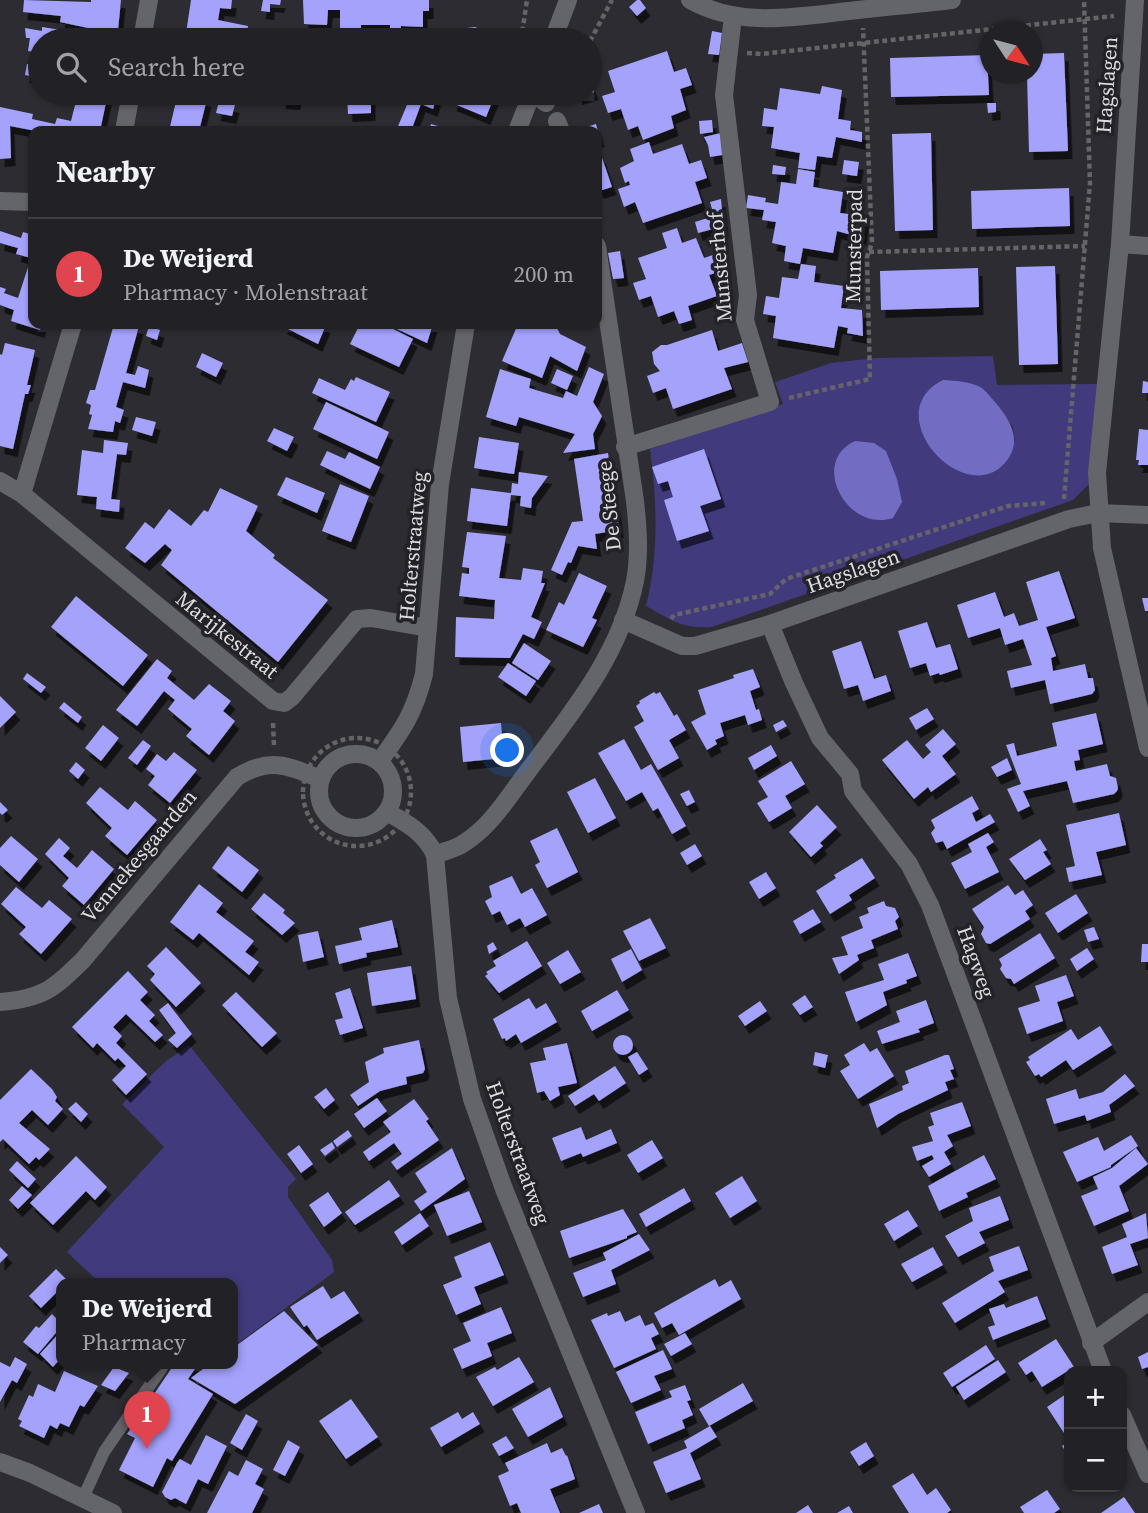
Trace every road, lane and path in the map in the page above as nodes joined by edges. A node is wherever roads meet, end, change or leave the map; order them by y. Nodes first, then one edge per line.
1 (149, 0) edge
2 (527, 0) edge
3 (568, 0) edge
4 (612, 0) edge
5 (690, 0) edge
6 (952, 0) edge
7 (1084, 0) edge
8 (1135, 7) edge
9 (862, 10) junction
10 (733, 16) junction
11 (1084, 19) junction
12 (144, 28) edge
13 (523, 28) edge
14 (558, 28) edge
15 (597, 28) edge
16 (864, 42) junction
17 (729, 53) junction
18 (129, 105) edge
19 (532, 105) edge
20 (125, 126) edge
21 (520, 126) edge
22 (0, 201) edge
23 (28, 202) edge
24 (1120, 244) junction
25 (1084, 246) junction
26 (1148, 246) edge
27 (869, 252) junction
28 (602, 282) edge
29 (72, 329) edge
30 (465, 329) edge
31 (770, 402) junction
32 (625, 447) junction
33 (0, 481) edge
34 (22, 494) junction
35 (1064, 500) junction
36 (1098, 513) junction
37 (1148, 516) edge
38 (623, 620) junction
39 (770, 624) junction
40 (428, 628) junction
41 (655, 634) junction
42 (273, 701) junction
43 (1148, 748) edge
44 (384, 754) junction
45 (275, 764) junction
46 (313, 776) junction
47 (387, 812) junction
48 (403, 821) junction
49 (435, 855) junction
50 (0, 1002) edge
51 (1148, 1302) edge
52 (1091, 1342) junction
53 (1101, 1366) edge
54 (161, 1369) edge
55 (1127, 1426) edge
56 (0, 1462) edge
57 (1148, 1474) edge
58 (79, 1506) edge
59 (113, 1513) edge
60 (636, 1513) edge

1 - 12 street
2 - 13 path
3 - 14 street
4 - 15 path
5 - 10 street
6 - 9 street
7 - 11 path
8 - 11 path, Hagslagen
8 - 24 street, Hagslagen
9 - 10 street
9 - 16 path, Munsterpad
10 - 17 street, Munsterhof
11 - 16 path, Hagslagen
11 - 25 path
16 - 17 path, Hagslagen
16 - 27 path, Munsterpad
17 - 31 street, Munsterhof
18 - 20 street
19 - 21 street
22 - 23 street
24 - 26 street
24 - 36 street, Hagslagen
25 - 27 path
25 - 35 path
27 - 31 path, Munsterpad
28 - 32 street, De Steege
29 - 34 street
30 - 40 street, Holterstraatweg
31 - 32 street
32 - 38 street, De Steege
33 - 34 street, Marijkestraat
34 - 42 street, Marijkestraat
35 - 36 path
35 - 41 path
36 - 37 street, Hagslagen
36 - 39 street, Hagslagen
36 - 43 street, Hagslagen
38 - 41 street, Hagslagen
38 - 49 street, De Steege
39 - 41 street, Hagslagen
39 - 52 street, Hagweg
40 - 42 street, Marijkestraat
40 - 44 street, Holterstraatweg
42 - 45 path
44 - 46 street
44 - 46 path
44 - 47 street
44 - 48 path
45 - 46 street
45 - 50 street, Vennekesgaarden
46 - 47 street
46 - 48 path
47 - 48 street
48 - 49 street
49 - 60 street, Holterstraatweg
51 - 52 street
52 - 53 street, Hagweg
54 - 58 lane
55 - 57 street
56 - 58 street
58 - 59 street

